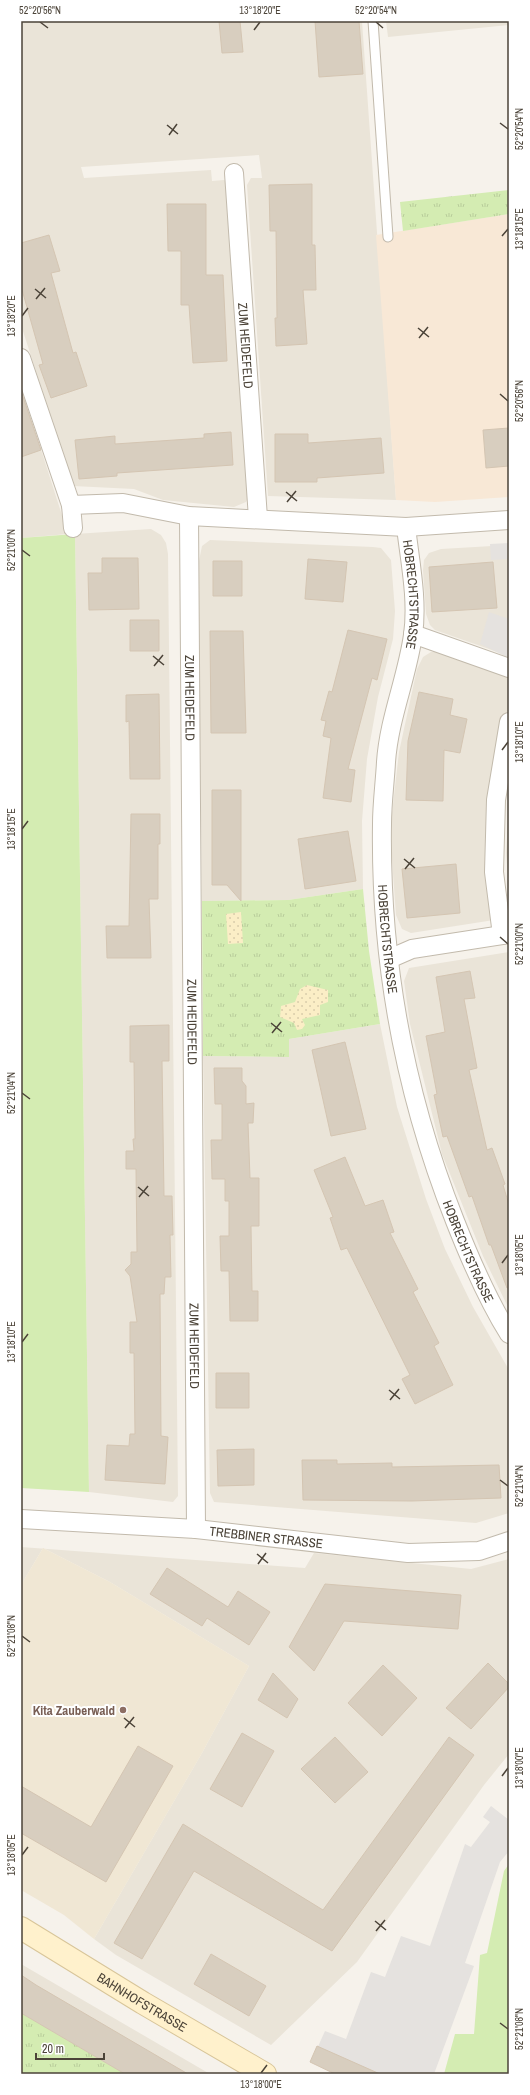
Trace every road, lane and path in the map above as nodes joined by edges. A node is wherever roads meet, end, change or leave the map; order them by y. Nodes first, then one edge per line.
1 (373, 21) edge
2 (234, 173) dead end
3 (388, 236) dead end
4 (21, 358) edge
5 (72, 505) junction
6 (189, 516) junction
7 (258, 518) junction
8 (509, 520) edge
9 (406, 527) junction
10 (73, 528) dead end
11 (413, 634) junction
12 (509, 668) edge
13 (509, 722) edge
14 (505, 934) edge
15 (389, 958) junction
16 (509, 1334) edge
17 (21, 1519) edge
18 (196, 1529) junction
19 (509, 1541) edge
20 (21, 1928) edge
21 (264, 2074) edge

1 - 3 lane
2 - 7 street, ZUM HEIDEFELD
4 - 5 street
5 - 6 street
5 - 10 street
6 - 7 street
6 - 18 street, ZUM HEIDEFELD
7 - 9 street
8 - 9 street
9 - 11 street, HOBRECHTSTRASSE
11 - 12 street
11 - 15 street, HOBRECHTSTRASSE
13 - 14 street
14 - 15 street
15 - 16 street, HOBRECHTSTRASSE
17 - 18 street, TREBBINER STRASSE
18 - 19 street, TREBBINER STRASSE
20 - 21 main road, BAHNHOFSTRASSE

